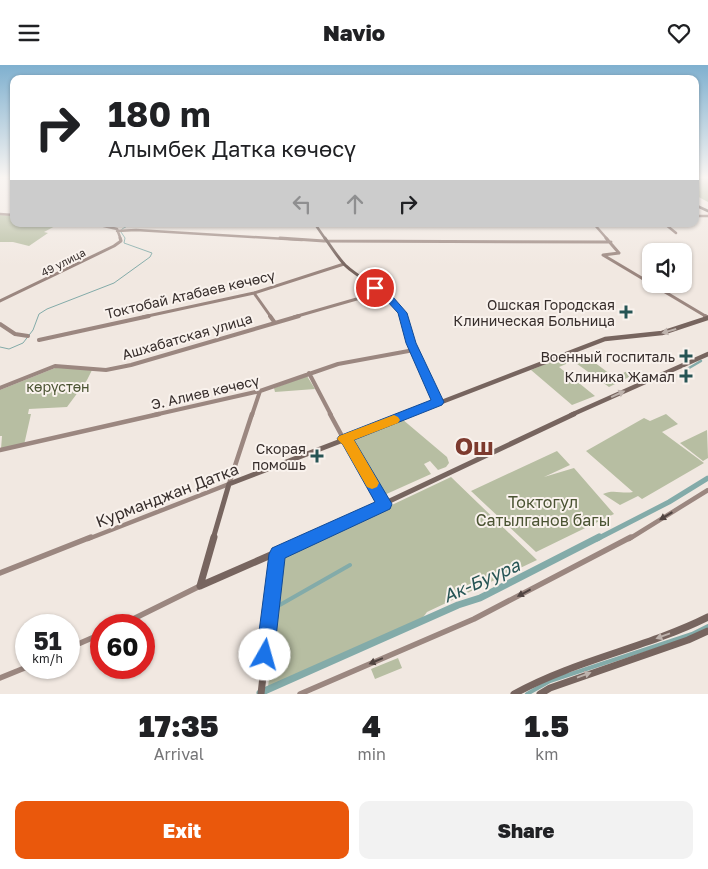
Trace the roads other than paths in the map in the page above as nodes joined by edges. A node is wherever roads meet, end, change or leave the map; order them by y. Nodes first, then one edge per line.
1 (106, 227) edge
2 (317, 227) edge
3 (597, 227) edge
4 (669, 227) edge
5 (118, 230) junction
6 (676, 233) dead end
7 (327, 240) junction
8 (611, 242) junction
9 (344, 264) junction
10 (381, 292) junction
11 (254, 293) junction
12 (0, 301) edge
13 (708, 318) edge
14 (275, 323) junction
15 (0, 324) edge
16 (28, 336) dead end
17 (39, 340) dead end
18 (414, 350) junction
19 (708, 354) edge
20 (309, 373) junction
21 (0, 388) edge
22 (260, 391) junction
23 (438, 402) junction
24 (344, 439) junction
25 (0, 450) edge
26 (229, 484) junction
27 (708, 491) edge
28 (382, 505) junction
29 (277, 554) junction
30 (0, 573) edge
31 (200, 586) junction
32 (143, 614) edge
33 (708, 617) edge
34 (708, 631) edge
35 (15, 672) edge
36 (0, 678) edge
37 (550, 691) edge
38 (261, 694) edge
39 (300, 694) edge
40 (514, 694) edge
41 (540, 694) edge

1 - 5 street
2 - 7 main road
3 - 8 street
4 - 6 street
5 - 7 street
5 - 12 street, 49 улица
7 - 8 street
7 - 9 main road
8 - 13 street
9 - 10 main road
9 - 11 street, Токтобай Атабаев көчөсү
10 - 14 street, Ашхабатская улица
10 - 18 main road
11 - 14 street
11 - 17 street, Токтобай Атабаев көчөсү
13 -> 23 main road, Курманджан Датка
14 - 21 street, Ашхабатская улица
15 - 16 street
18 - 20 street, Э. Алиев көчөсү
18 - 23 main road
28 -> 19 main road
20 - 22 street, Э. Алиев көчөсү
20 - 24 street
22 - 25 street, Э. Алиев көчөсү
22 - 26 street
23 - 24 main road, Курманджан Датка
24 - 26 main road, Курманджан Датка
24 - 28 street
26 - 30 street, Курманджан Датка
26 - 31 main road
27 -> 39 street
28 - 29 main road
29 - 31 main road
29 - 38 main road
31 - 32 street
33 -> 40 main road
37 -> 34 main road
35 - 36 street
37 - 41 main road

